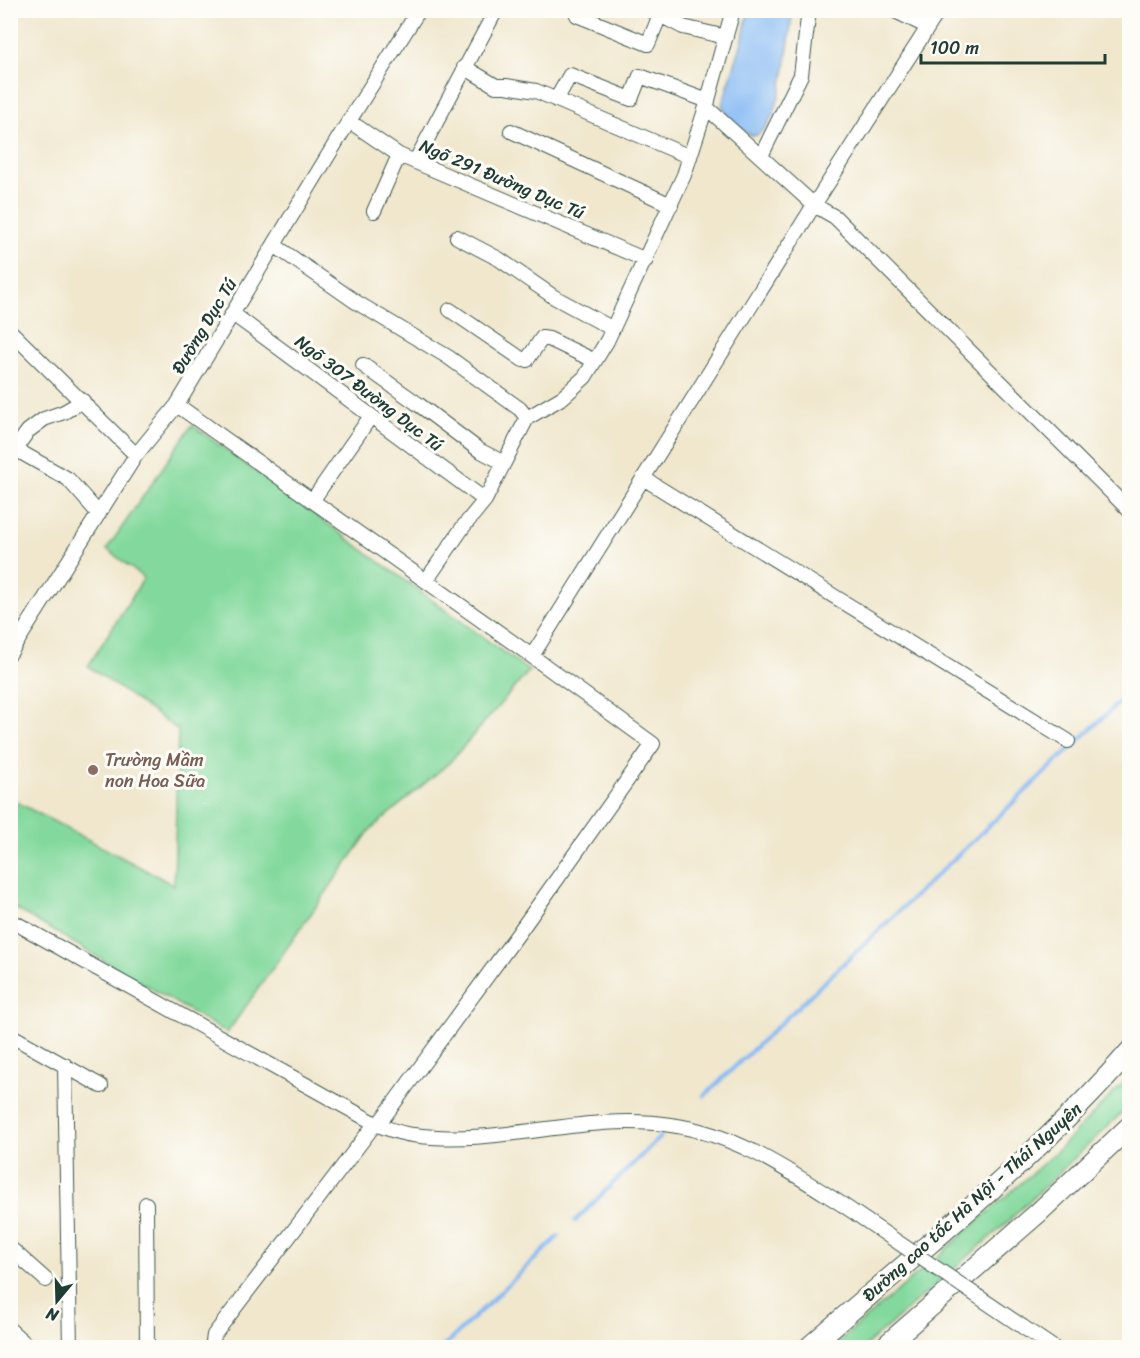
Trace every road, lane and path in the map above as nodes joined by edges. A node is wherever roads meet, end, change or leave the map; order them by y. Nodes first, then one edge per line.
1 (419, 10) edge
2 (496, 10) edge
3 (733, 10) edge
4 (809, 10) edge
5 (893, 10) edge
6 (939, 10) edge
7 (655, 13) edge
8 (577, 15) dead end
9 (928, 27) junction
10 (726, 37) junction
11 (464, 67) junction
12 (556, 100) junction
13 (707, 104) junction
14 (349, 121) junction
15 (512, 131) dead end
16 (399, 155) junction
17 (760, 156) junction
18 (690, 157) junction
19 (415, 162) junction
20 (671, 205) junction
21 (814, 205) junction
22 (374, 211) dead end
23 (457, 237) dead end
24 (274, 245) junction
25 (646, 260) junction
26 (450, 310) dead end
27 (233, 314) junction
28 (613, 330) junction
29 (10, 331) edge
30 (595, 361) junction
31 (363, 365) dead end
32 (83, 401) junction
33 (177, 405) junction
34 (371, 416) junction
35 (526, 418) junction
36 (13, 451) edge
37 (136, 455) junction
38 (504, 463) junction
39 (642, 478) junction
40 (484, 500) junction
41 (312, 501) junction
42 (1130, 511) edge
43 (99, 514) junction
44 (426, 581) junction
45 (10, 653) edge
46 (532, 656) junction
47 (1068, 741) dead end
48 (10, 920) edge
49 (10, 1035) edge
50 (1130, 1051) edge
51 (65, 1065) junction
52 (101, 1086) dead end
53 (376, 1125) junction
54 (1130, 1126) edge
55 (146, 1204) dead end
56 (13, 1254) edge
57 (46, 1280) dead end
58 (10, 1330) edge
59 (30, 1347) edge
60 (70, 1347) edge
61 (147, 1347) edge
62 (217, 1347) edge
63 (808, 1347) edge
64 (883, 1347) edge
65 (1054, 1347) edge

1 - 14 street, Đường Dục Tú
2 - 11 street
3 - 10 street
4 - 17 street
5 - 9 street
6 - 9 street
7 - 8 street
7 - 10 street
9 - 21 street
10 - 13 street
11 - 12 street
11 - 19 street
12 - 13 street
12 - 18 street
13 - 17 street
13 - 18 street
14 - 16 street, Ngõ 291 Đường Dục Tú
14 - 24 street, Đường Dục Tú
15 - 20 street
16 - 19 street, Ngõ 291 Đường Dục Tú
16 - 22 street
17 - 21 street
18 - 20 street
19 - 25 street, Ngõ 291 Đường Dục Tú
20 - 25 street
21 - 39 street
21 - 42 street
23 - 28 street
24 - 27 street, Đường Dục Tú
24 - 35 street
25 - 28 street
26 - 30 street
27 - 33 street, Đường Dục Tú
27 - 34 street, Ngõ 307 Đường Dục Tú
28 - 30 street
29 - 32 street
30 - 35 street
31 - 38 street
32 - 36 street
32 - 37 street
33 - 37 street, Đường Dục Tú
33 - 41 street
34 - 40 street, Ngõ 307 Đường Dục Tú
34 - 41 street
35 - 38 street
36 - 43 street
37 - 43 street, Đường Dục Tú
38 - 40 street
39 - 46 street
39 - 47 street
40 - 44 street
41 - 44 street
43 - 45 street, Đường Dục Tú
44 - 46 street
46 - 53 street
48 - 53 street
49 - 51 street
50 - 63 highway, Đường cao tốc Hà Nội - Thái Nguyên
51 - 52 street
51 - 60 street
53 - 62 street
53 - 65 street, bridge
54 - 64 highway
55 - 61 street
56 - 57 street
58 - 59 street

